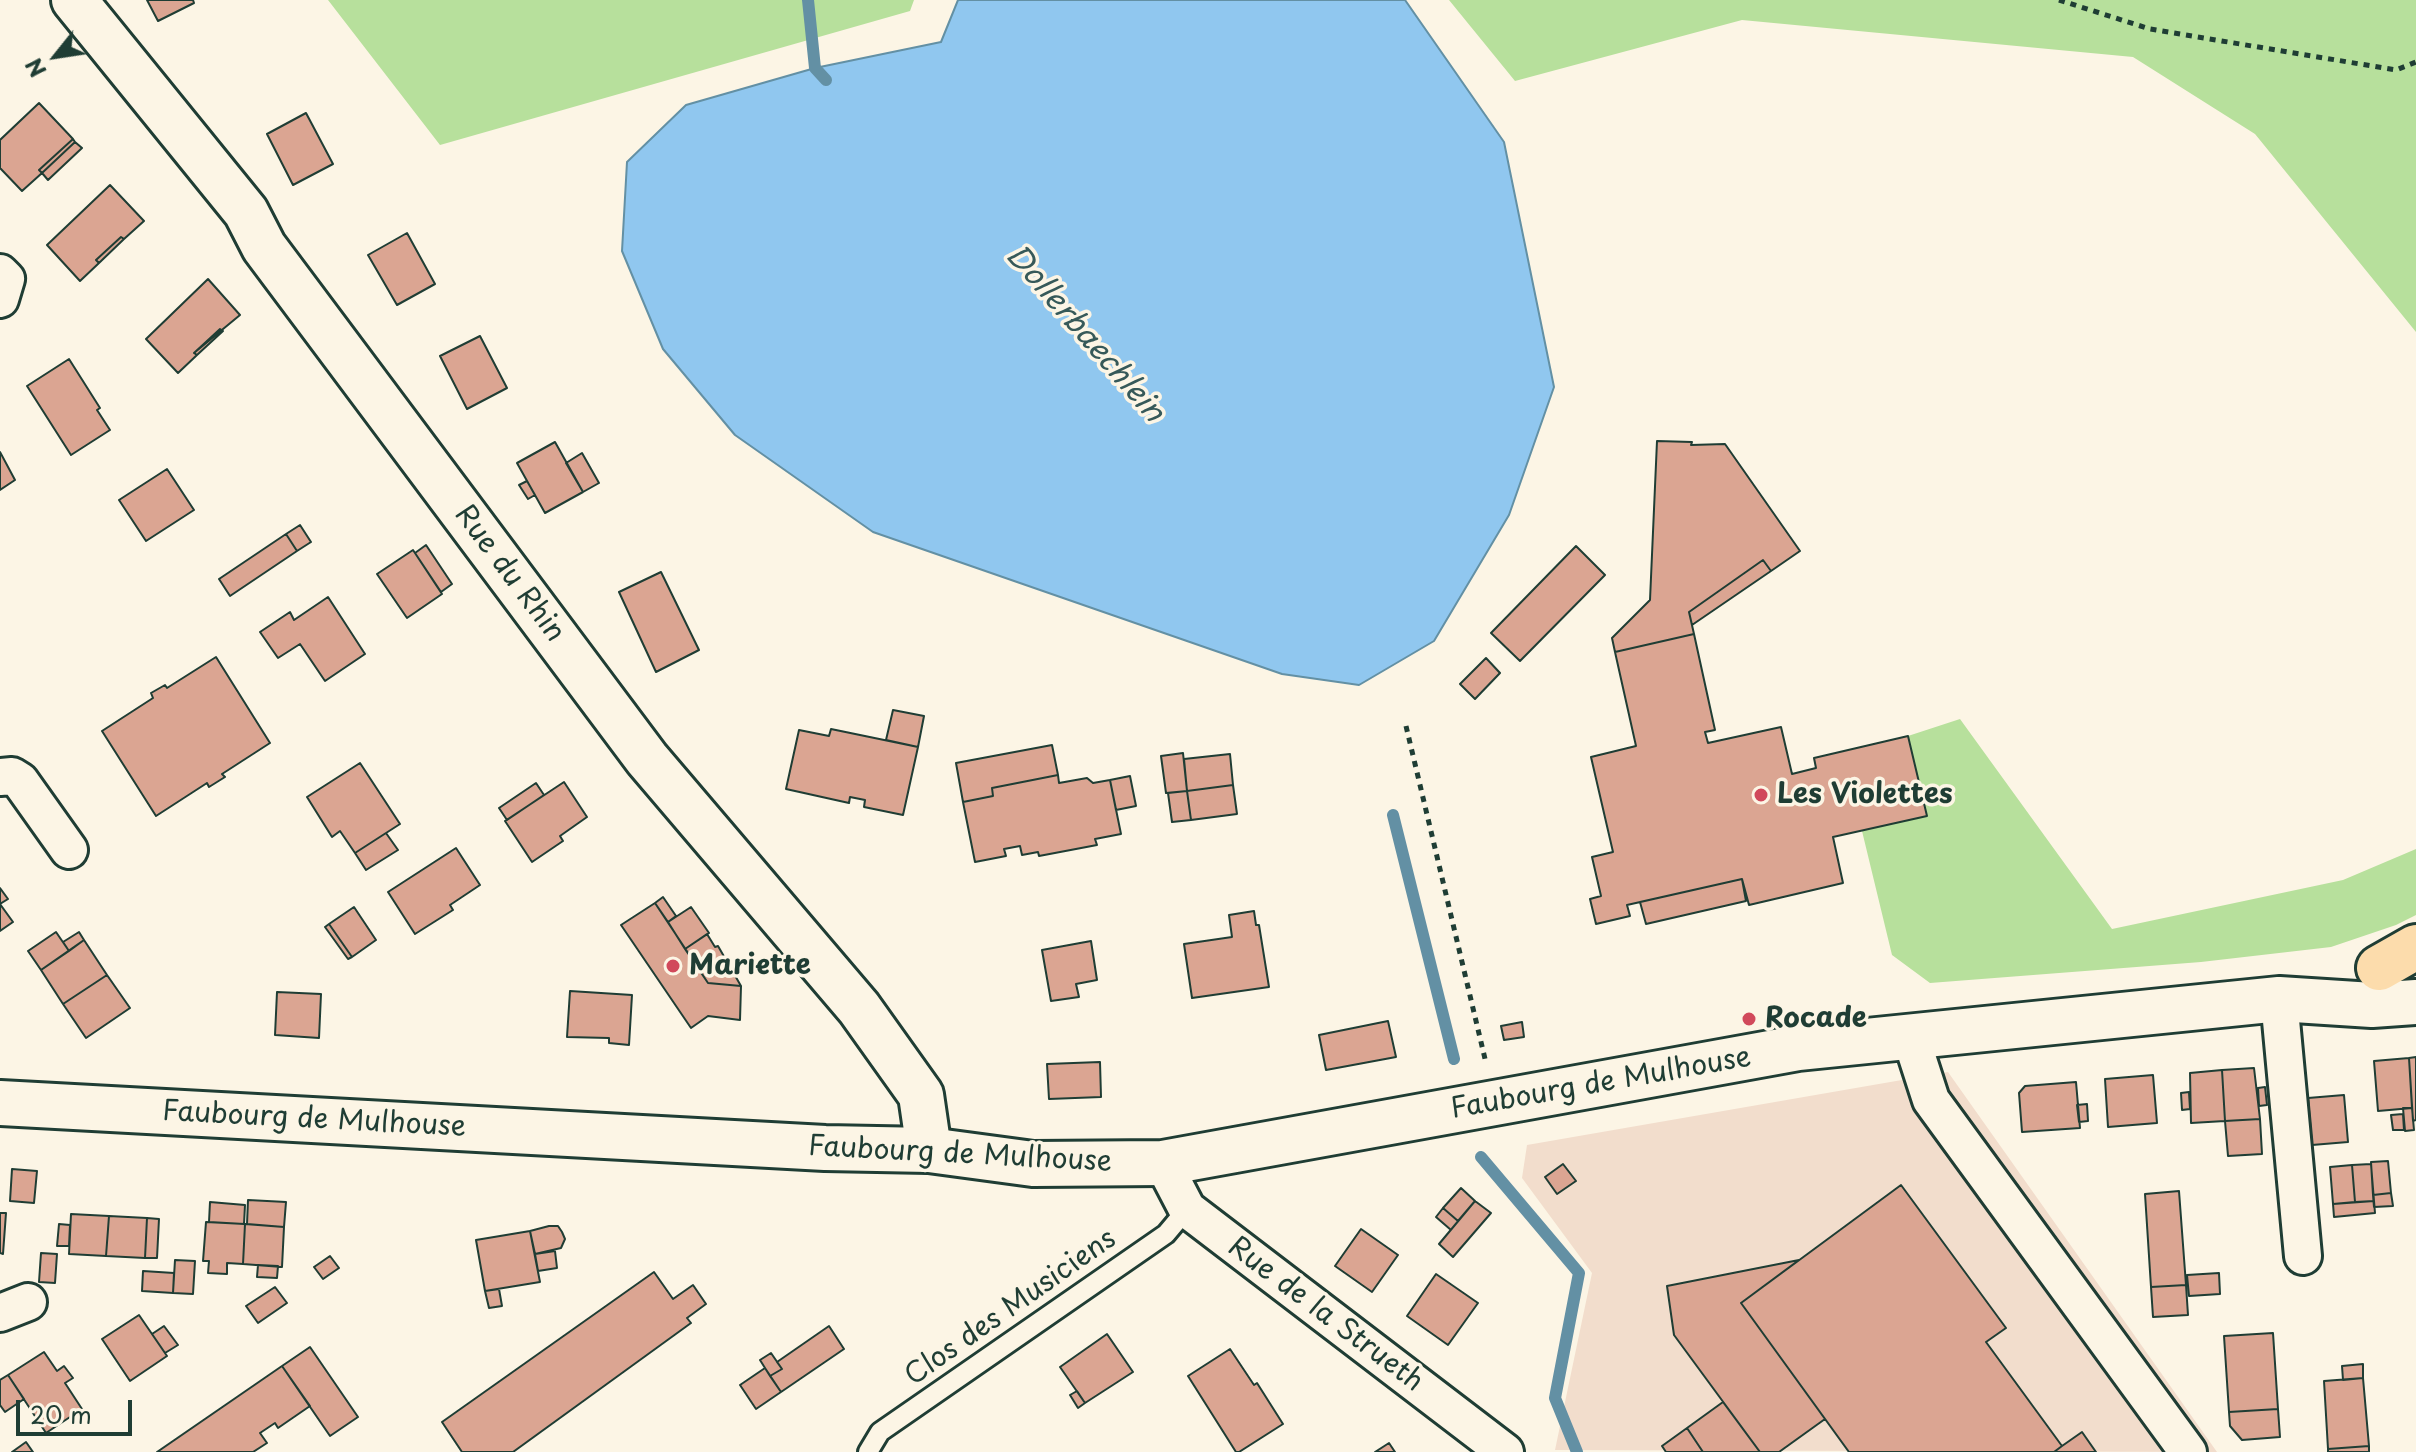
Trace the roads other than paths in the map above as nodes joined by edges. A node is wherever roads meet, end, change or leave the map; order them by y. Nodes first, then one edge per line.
1 (74, 0) edge
2 (0, 273) edge
3 (0, 299) edge
4 (0, 777) edge
5 (69, 850) dead end
6 (2416, 947) edge
7 (2398, 966) edge
8 (2279, 999) junction
9 (2416, 1002) edge
10 (1911, 1038) junction
11 (0, 1103) edge
12 (929, 1150) junction
13 (1163, 1163) junction
14 (1187, 1209) junction
15 (2303, 1256) dead end
16 (868, 1452) edge
17 (1505, 1452) edge
18 (2188, 1452) edge

1 - 12 main road, Rue du Rhin
2 - 3 street
4 - 5 street
6 - 7 highway
7 - 8 main road, Faubourg de Mulhouse
8 - 9 main road, Faubourg de Mulhouse
8 - 10 main road, Faubourg de Mulhouse
8 - 15 street
10 - 13 main road, Faubourg de Mulhouse
10 - 18 street
11 - 12 main road, Faubourg de Mulhouse
12 - 13 main road, Faubourg de Mulhouse
13 - 14 street, Rue de la Strueth
14 - 16 lane, Clos des Musiciens
14 - 17 street, Rue de la Strueth

